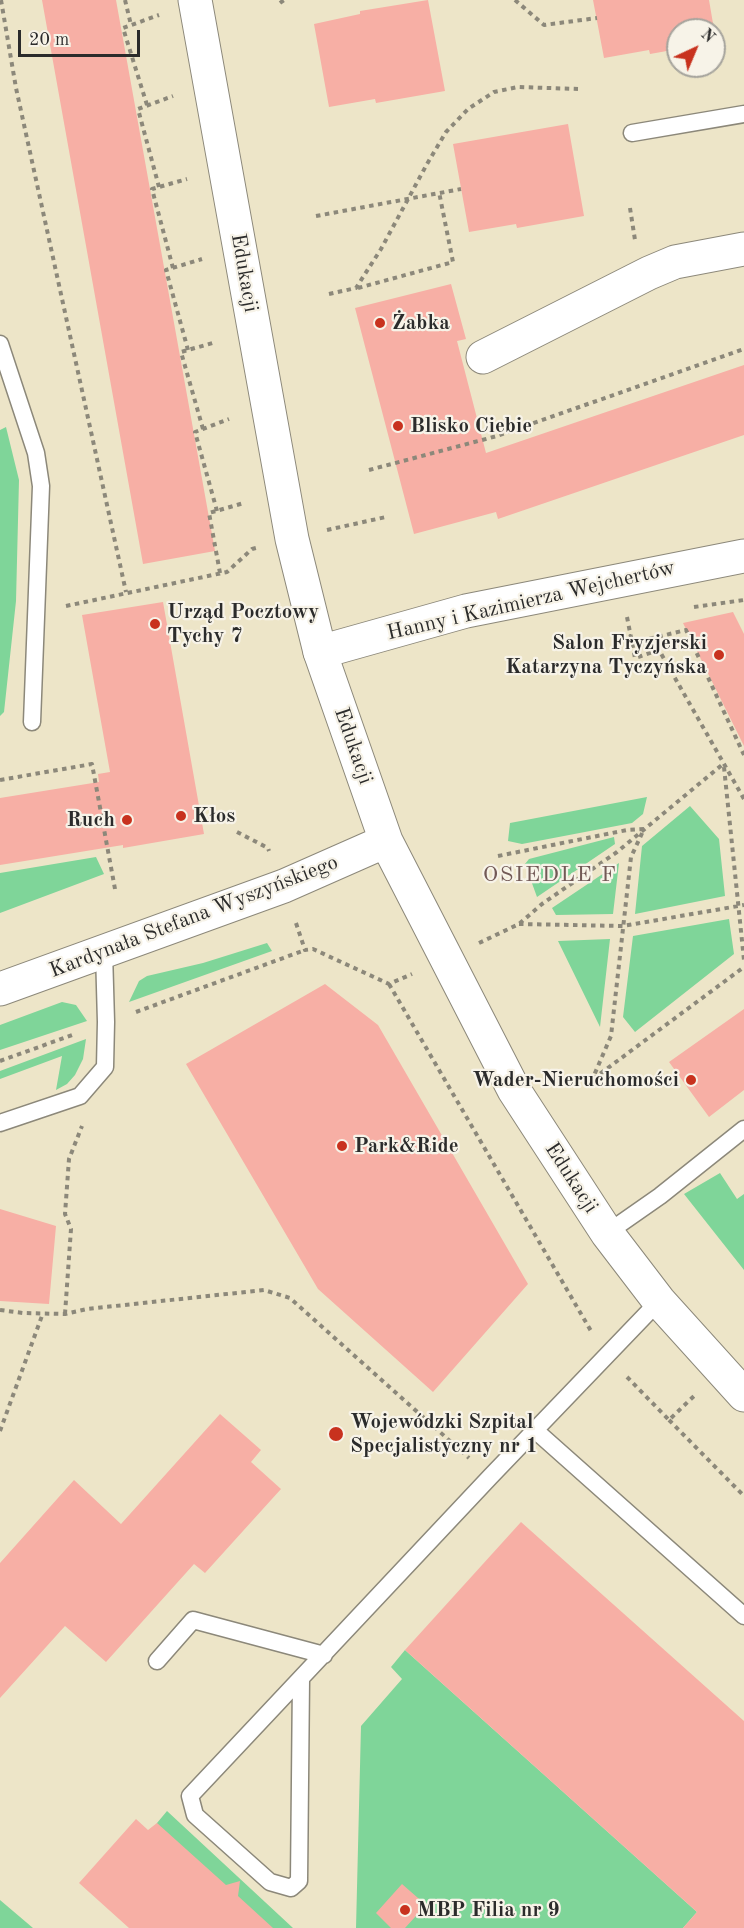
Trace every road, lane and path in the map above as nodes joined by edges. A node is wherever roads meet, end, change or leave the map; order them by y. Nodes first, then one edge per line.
1 (1, 0) edge
2 (124, 0) edge
3 (195, 0) edge
4 (514, 0) edge
5 (159, 15) dead end
6 (597, 18) dead end
7 (131, 25) junction
8 (578, 89) dead end
9 (173, 96) dead end
10 (147, 105) junction
11 (744, 114) edge
12 (632, 133) dead end
13 (187, 178) dead end
14 (159, 187) junction
15 (461, 189) dead end
16 (439, 192) junction
17 (410, 197) junction
18 (630, 208) dead end
19 (316, 216) dead end
20 (636, 242) dead end
21 (744, 249) edge
22 (201, 259) dead end
23 (173, 268) junction
24 (356, 288) junction
25 (329, 294) dead end
26 (216, 342) dead end
27 (0, 344) edge
28 (744, 349) edge
29 (188, 350) junction
30 (483, 357) dead end
31 (229, 419) dead end
32 (203, 429) junction
33 (369, 470) dead end
34 (244, 503) dead end
35 (217, 511) junction
36 (252, 549) dead end
37 (744, 555) edge
38 (220, 573) junction
39 (126, 592) junction
40 (36, 603) junction
41 (627, 617) dead end
42 (631, 636) junction
43 (620, 637) dead end
44 (632, 643) junction
45 (320, 652) junction
46 (32, 722) dead end
47 (744, 755) edge
48 (723, 764) junction
49 (0, 780) edge
50 (744, 799) edge
51 (644, 829) junction
52 (237, 832) dead end
53 (386, 841) junction
54 (498, 856) dead end
55 (284, 886) junction
56 (115, 889) dead end
57 (744, 904) edge
58 (738, 906) junction
59 (519, 924) junction
60 (623, 926) junction
61 (305, 950) junction
62 (104, 952) junction
63 (446, 959) junction
64 (744, 960) edge
65 (744, 967) edge
66 (389, 984) junction
67 (0, 989) edge
68 (106, 1022) junction
69 (0, 1061) edge
70 (92, 1082) junction
71 (0, 1124) edge
72 (744, 1129) edge
73 (607, 1233) junction
74 (659, 1301) junction
75 (0, 1310) edge
76 (43, 1313) junction
77 (65, 1314) junction
78 (592, 1332) dead end
79 (624, 1373) dead end
80 (698, 1393) dead end
81 (744, 1395) edge
82 (669, 1420) junction
83 (0, 1431) edge
84 (536, 1431) junction
85 (490, 1477) junction
86 (744, 1496) edge
87 (744, 1617) edge
88 (324, 1655) junction
89 (157, 1661) dead end
90 (301, 1679) junction

1 - 39 path
2 - 7 path
3 - 45 street, Edukacji
4 - 6 path
5 - 7 path
7 - 10 path
8 - 17 path
9 - 10 path
10 - 14 path
11 - 12 lane
13 - 14 path
14 - 23 path
15 - 16 path
16 - 17 path
16 - 24 path
17 - 19 path
17 - 24 path
18 - 20 path
21 - 30 street
22 - 23 path
23 - 29 path
24 - 25 path
26 - 29 path
27 - 40 lane
28 - 33 path
29 - 32 path
31 - 32 path
32 - 35 path
34 - 35 path
35 - 38 path
36 - 38 path
37 - 45 street, Hanny i Kazimierza Wejchertów
38 - 39 path
39 - 40 path
40 - 46 lane
41 - 42 path
42 - 43 path
42 - 44 path
44 - 47 path
44 - 48 path
45 - 53 street, Edukacji
48 - 50 path
48 - 51 path
48 - 58 path
49 - 56 path
51 - 54 path
51 - 59 path
51 - 60 path
52 - 55 path
53 - 55 street, Kardynała Stefana Wyszyńskiego
53 - 63 street, Edukacji
55 - 61 path
55 - 62 street, Kardynała Stefana Wyszyńskiego
57 - 58 path
58 - 60 path
58 - 64 path
59 - 60 path
59 - 63 path
60 - 65 path
61 - 66 path
61 - 68 path
62 - 67 street, Kardynała Stefana Wyszyńskiego
62 - 68 lane
63 - 66 path
63 - 73 street, Edukacji
66 - 78 path
68 - 69 path
68 - 70 lane
70 - 71 lane
70 - 77 path
72 - 73 lane
73 - 74 street, Edukacji
74 - 81 street, Edukacji
74 - 84 lane
75 - 76 path
76 - 77 path
76 - 83 path
77 - 85 path
79 - 82 path
80 - 82 path
82 - 86 path
84 - 85 lane
84 - 87 lane
85 - 88 lane
88 - 89 lane
88 - 90 lane
90 - 90 lane

